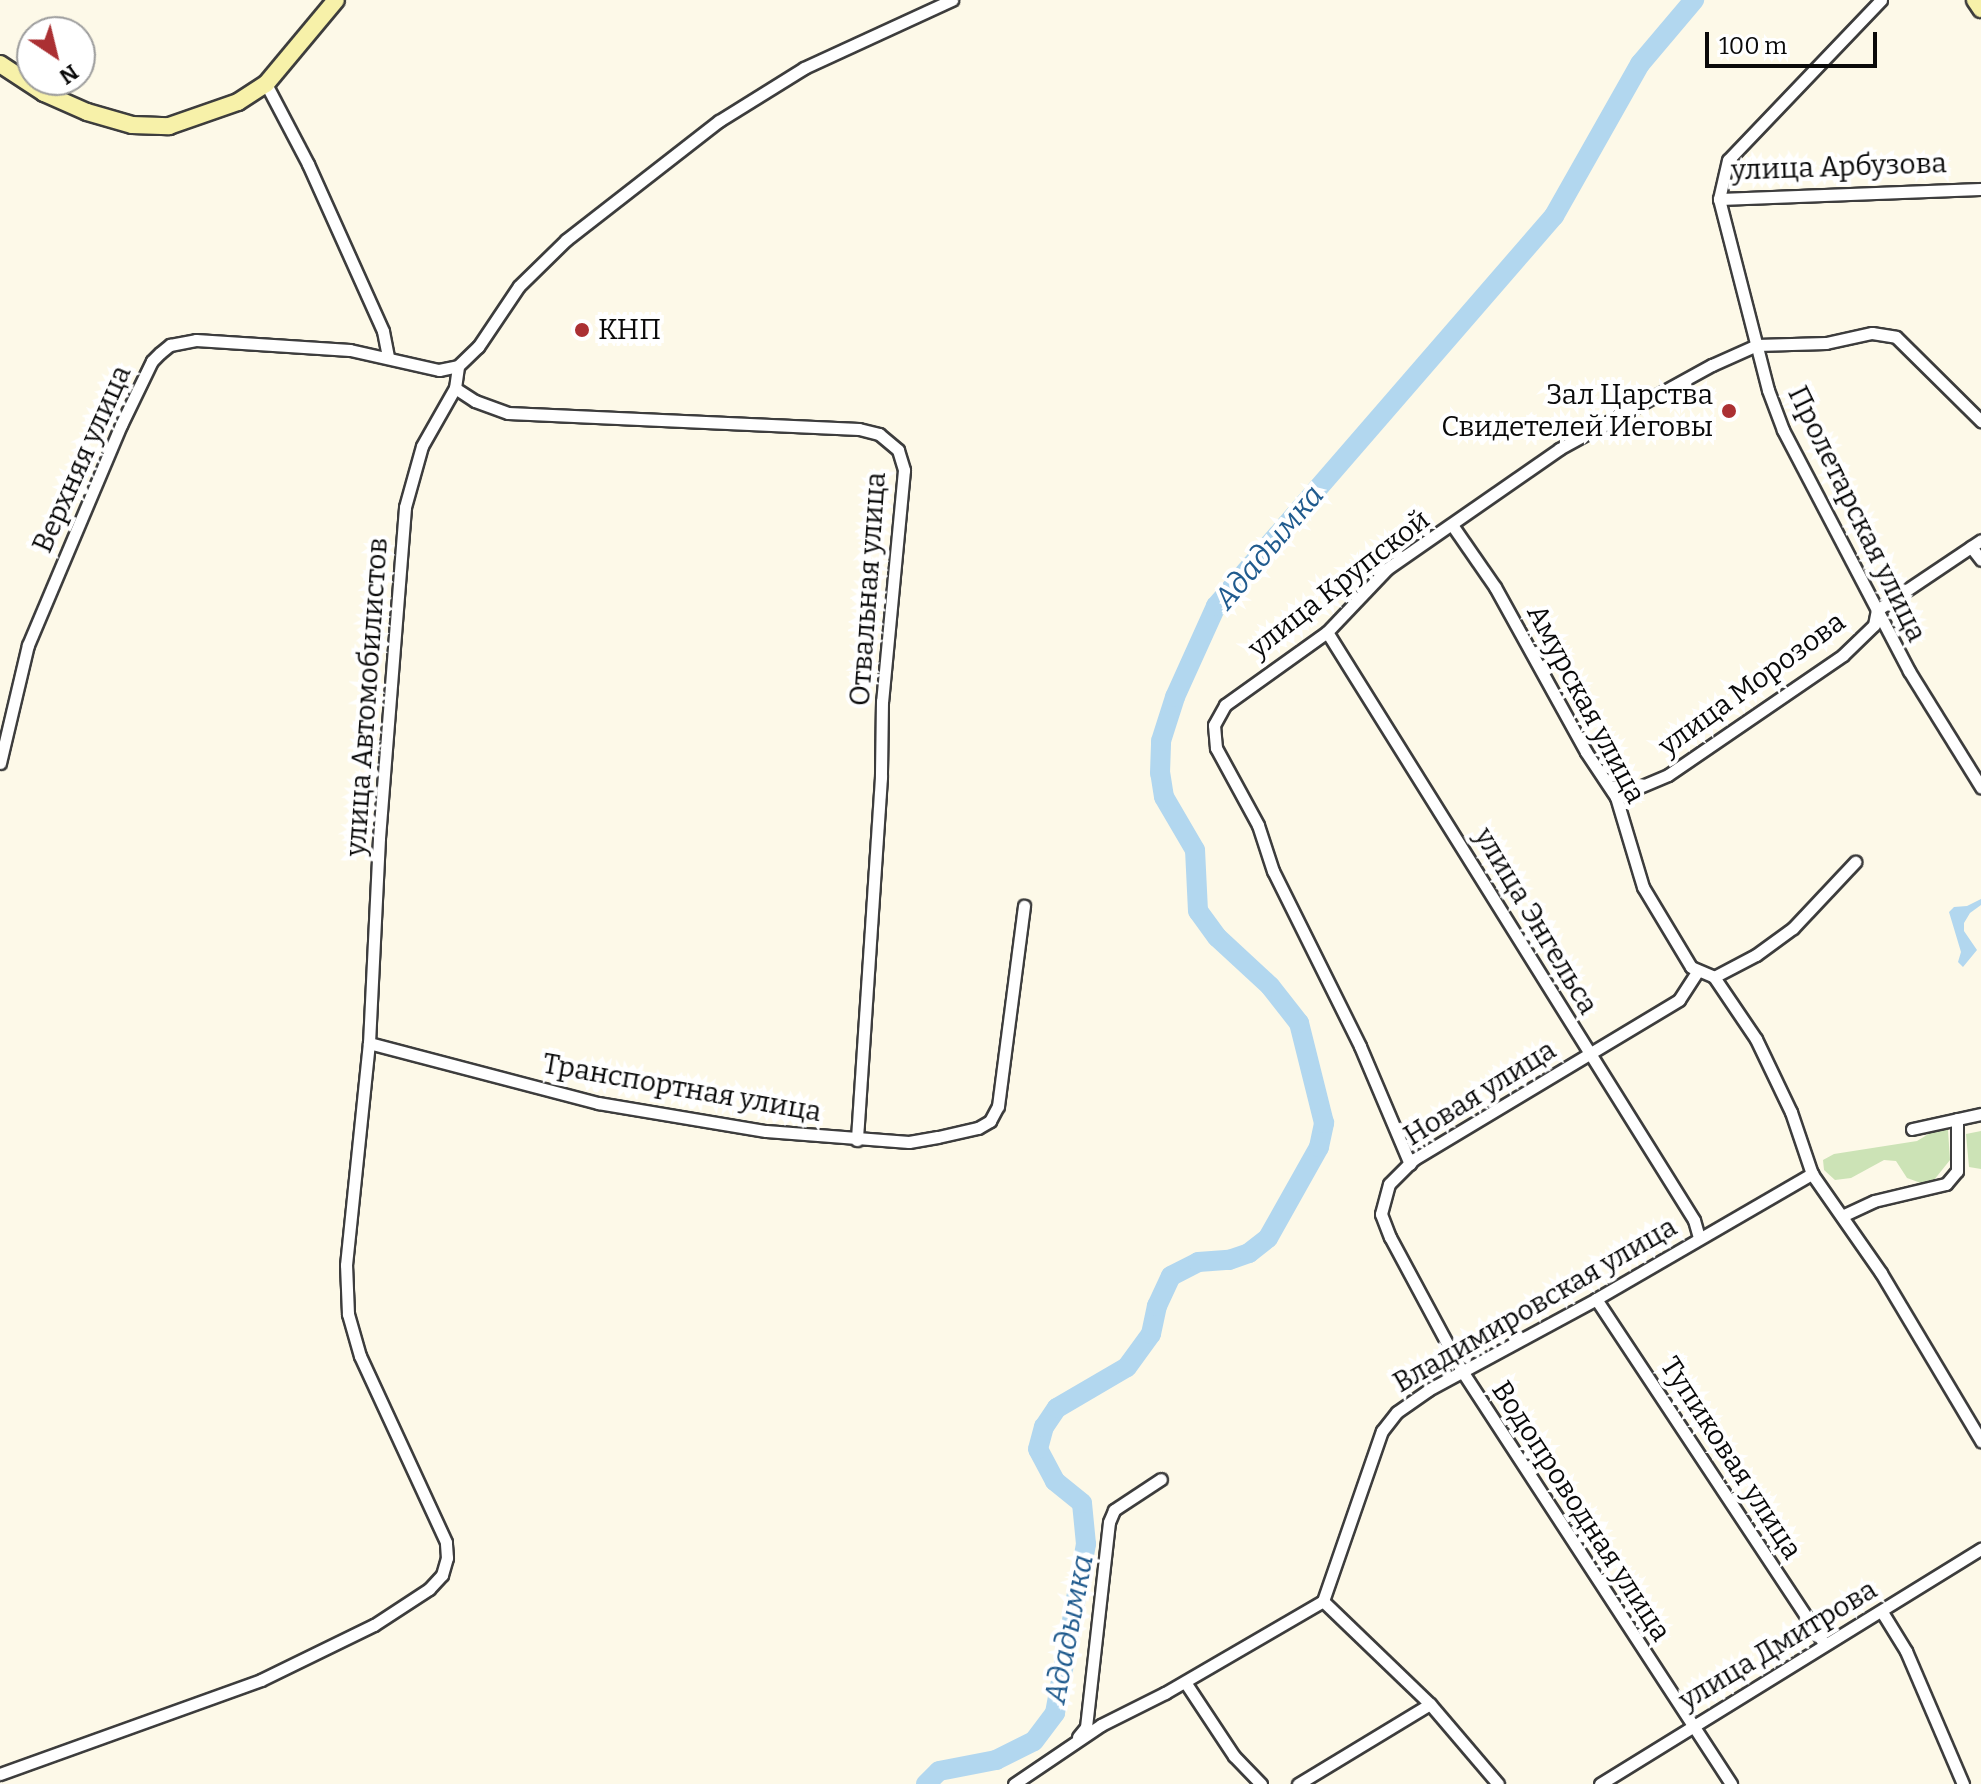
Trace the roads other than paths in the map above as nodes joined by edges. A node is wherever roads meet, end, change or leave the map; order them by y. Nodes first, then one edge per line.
1 (336, 0) edge
2 (952, 0) edge
3 (1881, 0) edge
4 (1975, 0) edge
5 (1981, 9) edge
6 (0, 64) edge
7 (266, 84) junction
8 (1981, 189) edge
9 (1719, 199) junction
10 (1757, 345) junction
11 (388, 356) junction
12 (458, 366) junction
13 (455, 388) junction
14 (1981, 421) edge
15 (1452, 525) junction
16 (1976, 544) edge
17 (1981, 560) edge
18 (1877, 610) junction
19 (1327, 632) junction
20 (0, 763) edge
21 (1981, 787) edge
22 (1616, 797) junction
23 (1855, 862) dead end
24 (1024, 906) dead end
25 (1697, 972) junction
26 (1714, 977) junction
27 (369, 1043) junction
28 (1588, 1054) junction
29 (1981, 1114) edge
30 (1957, 1119) junction
31 (1912, 1129) dead end
32 (857, 1140) junction
33 (1410, 1164) junction
34 (1812, 1174) junction
35 (1381, 1214) joint
36 (1842, 1216) junction
37 (1699, 1238) junction
38 (1596, 1299) junction
39 (1462, 1371) junction
40 (1981, 1441) edge
41 (1161, 1479) dead end
42 (1981, 1549) edge
43 (1323, 1601) junction
44 (1882, 1612) junction
45 (1824, 1644) junction
46 (1185, 1682) junction
47 (1430, 1704) junction
48 (1691, 1725) junction
49 (1072, 1744) junction
50 (0, 1774) edge
51 (1014, 1784) edge
52 (1261, 1784) edge
53 (1298, 1784) edge
54 (1498, 1784) edge
55 (1600, 1784) edge
56 (1731, 1784) edge
57 (1963, 1784) edge

1 - 7 street
2 - 12 street
3 - 9 street, улица Арбузова
4 - 5 street
6 - 7 street
7 - 11 street
8 - 9 street, улица Арбузова
9 - 10 street, Пролетарская улица
10 - 14 street, улица Крупской
10 - 15 street, улица Крупской
10 - 18 street, Пролетарская улица
11 - 12 street, Верхняя улица
11 - 20 street, Верхняя улица
12 - 13 street, улица Автомобилистов
13 - 27 street, улица Автомобилистов
13 - 32 street, Отвальная улица
15 - 19 street, улица Крупской
15 - 22 street, Амурская улица
16 - 17 street
16 - 18 street, улица Морозова
18 - 21 street, Пролетарская улица
18 - 22 street, улица Морозова
19 - 28 street, улица Энгельса
19 - 33 street, улица Крупской
22 - 25 street, Амурская улица
23 - 26 street
24 - 32 street, Транспортная улица
25 - 26 street
25 - 28 street, Новая улица
26 - 34 street
27 - 32 street, Транспортная улица
27 - 50 street, улица Автомобилистов
28 - 33 street, Новая улица
28 - 37 street, улица Энгельса
29 - 30 street
30 - 31 street
30 - 36 street
33 - 35 street, Новая улица
34 - 36 street
34 - 37 street, Владимировская улица
35 - 39 street, Водопроводная улица
36 - 40 street
37 - 38 street, Владимировская улица
38 - 39 street, Владимировская улица
38 - 45 street, Тупиковая улица
39 - 43 street, Владимировская улица
39 - 48 street, Водопроводная улица
41 - 49 street
42 - 44 street, улица Дмитрова
43 - 46 street
43 - 47 street
44 - 45 street, улица Дмитрова
44 - 57 street
45 - 48 street, улица Дмитрова
46 - 49 street
46 - 52 street
47 - 53 street
47 - 54 street
48 - 55 street, улица Дмитрова
48 - 56 street, Водопроводная улица
49 - 51 street

